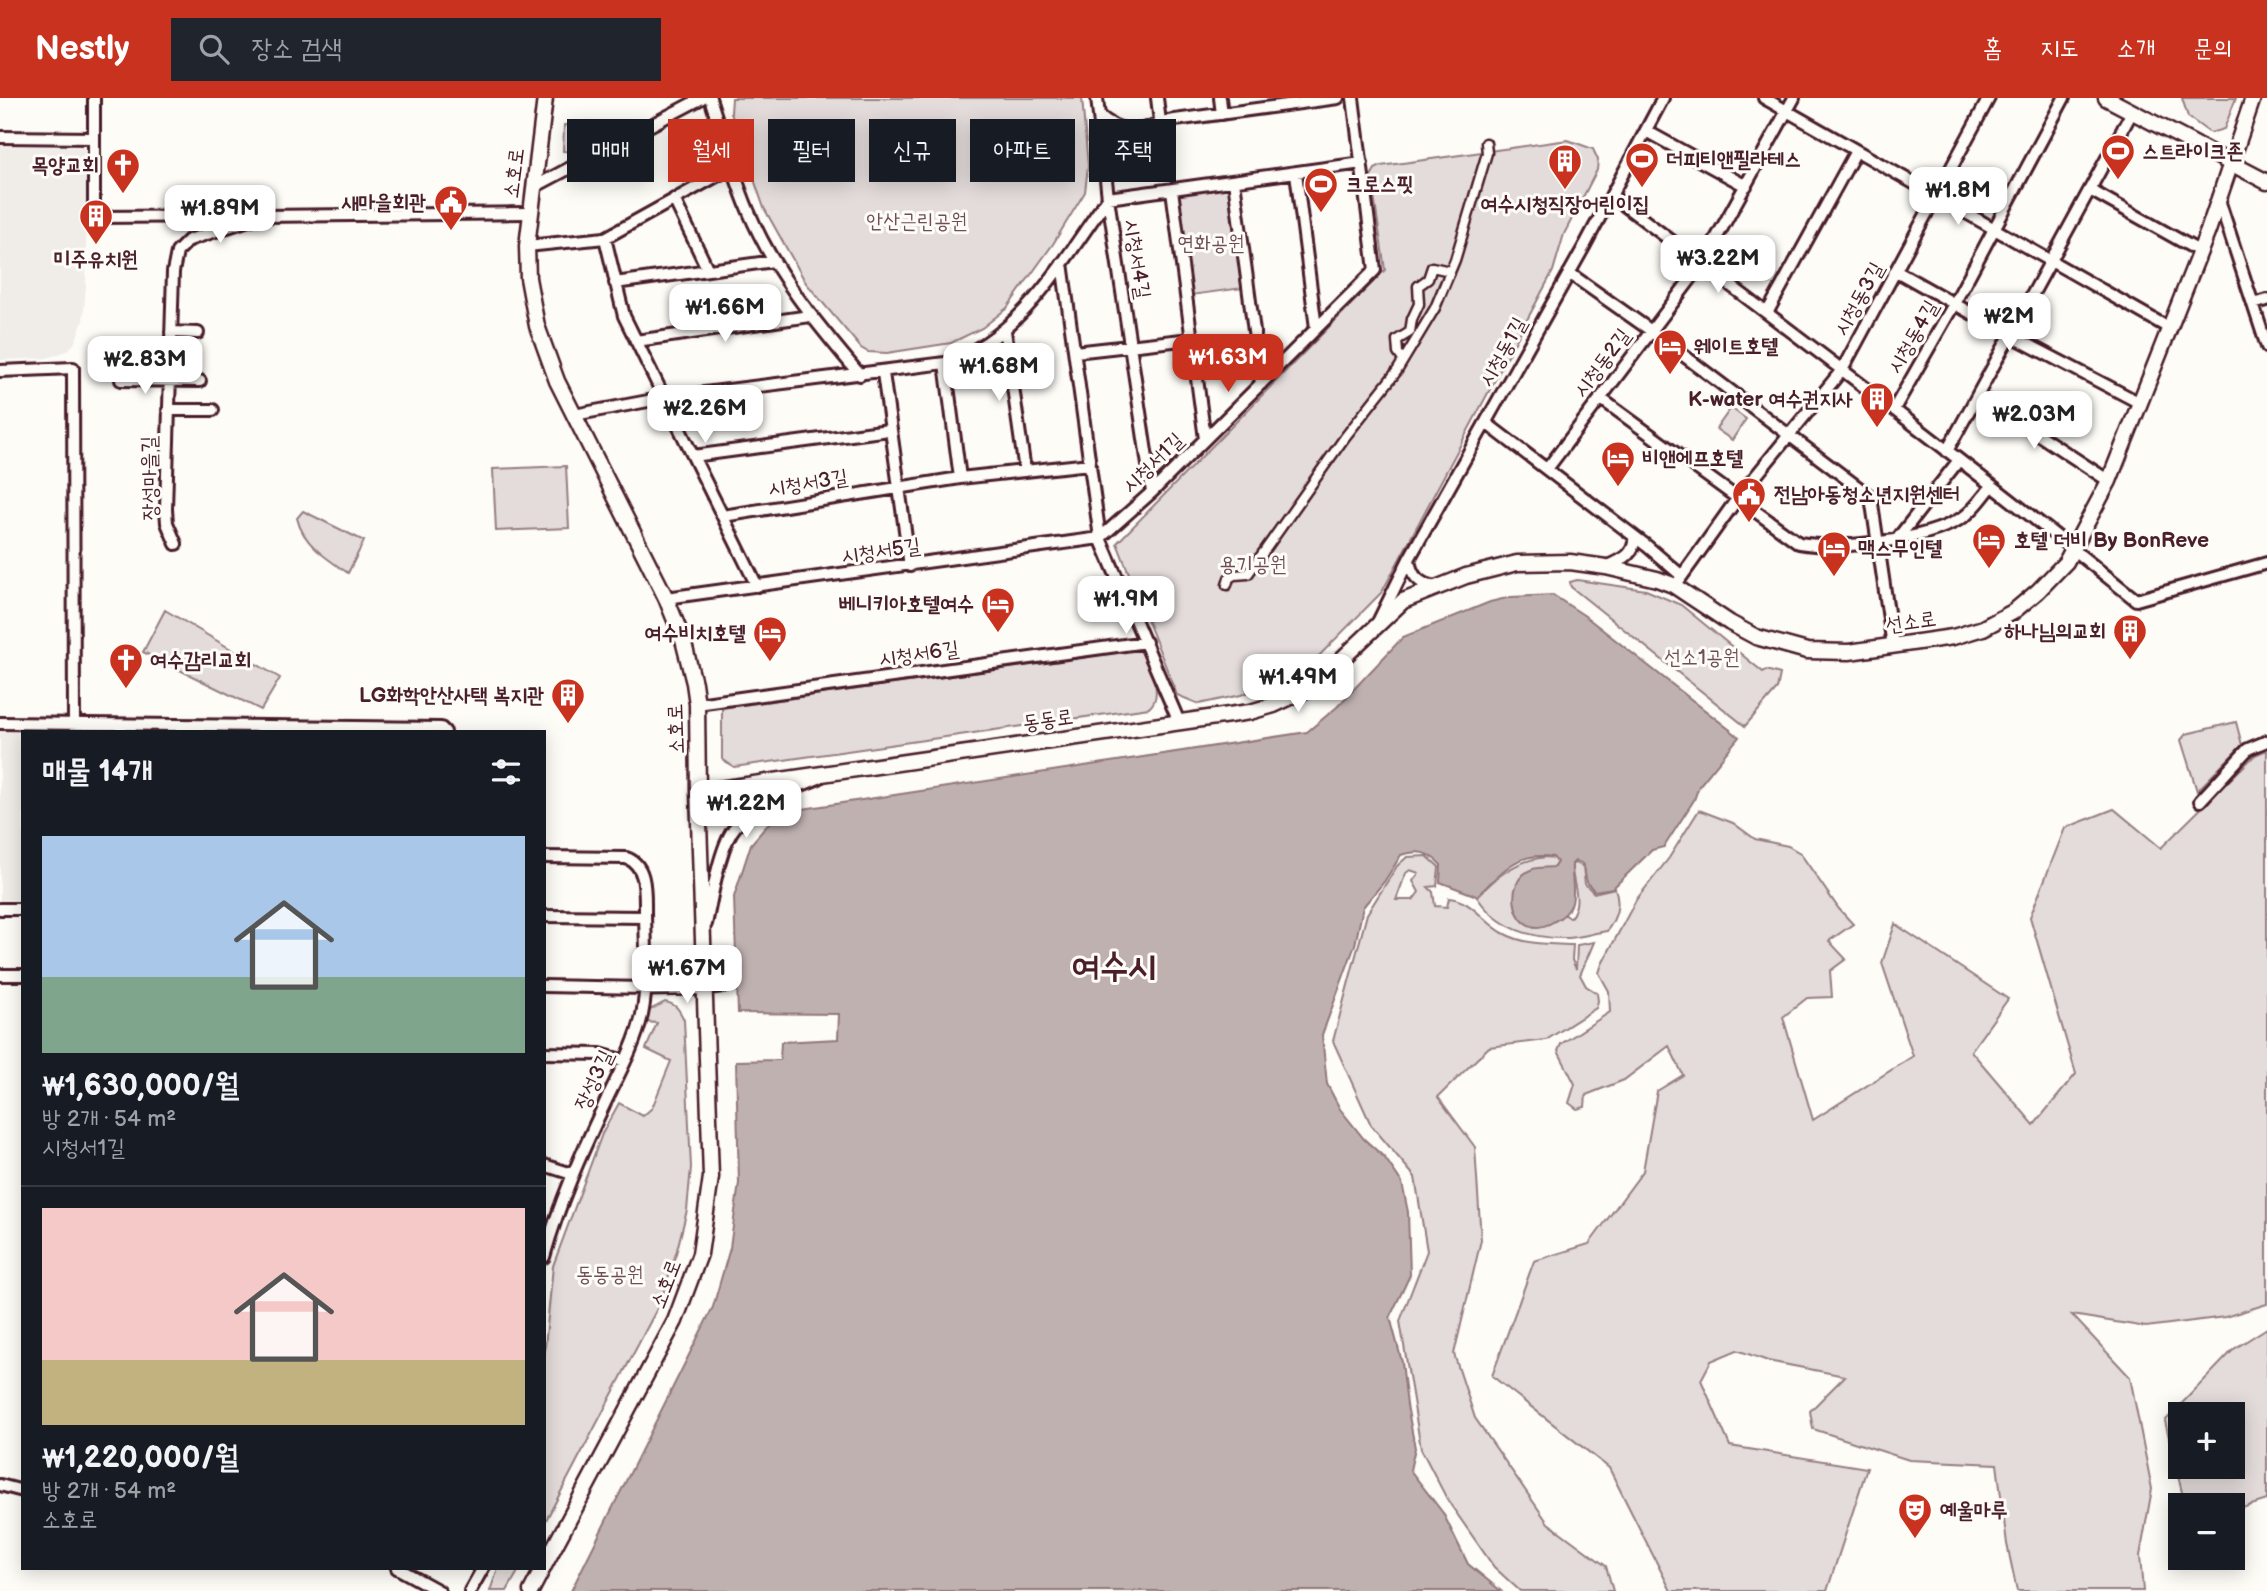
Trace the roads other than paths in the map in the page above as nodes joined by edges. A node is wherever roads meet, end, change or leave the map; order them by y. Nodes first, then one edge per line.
1 (94, 98) edge
2 (545, 98) edge
3 (702, 98) edge
4 (710, 98) edge
5 (1097, 98) edge
6 (1157, 98) edge
7 (1220, 98) edge
8 (1338, 98) edge
9 (1353, 98) edge
10 (1663, 98) edge
11 (1764, 98) edge
12 (1794, 98) edge
13 (1989, 98) edge
14 (2064, 98) edge
15 (2106, 98) edge
16 (2253, 98) edge
17 (1275, 102) edge
18 (1787, 111) junction
19 (2132, 112) junction
20 (1222, 114) junction
21 (1099, 115) junction
22 (717, 119) edge
23 (1104, 119) edge
24 (1160, 119) edge
25 (1176, 120) edge
26 (1646, 131) junction
27 (0, 138) edge
28 (94, 138) junction
29 (1486, 144) dead end
30 (1856, 150) junction
31 (1362, 163) junction
32 (2230, 163) junction
33 (1296, 173) junction
34 (1234, 181) junction
35 (706, 182) edge
36 (738, 182) edge
37 (2266, 184) edge
38 (1746, 186) junction
39 (534, 187) junction
40 (1172, 190) junction
41 (2090, 190) junction
42 (1612, 196) junction
43 (1936, 196) junction
44 (2218, 197) junction
45 (1108, 198) junction
46 (674, 200) junction
47 (531, 213) junction
48 (261, 216) junction
49 (1994, 230) junction
50 (605, 238) junction
51 (527, 246) junction
52 (2199, 251) junction
53 (774, 261) junction
54 (2050, 262) junction
55 (1062, 263) junction
56 (1702, 264) junction
57 (708, 270) junction
58 (1450, 271) junction
59 (1896, 271) junction
60 (1569, 273) junction
61 (615, 283) junction
62 (2267, 300) edge
63 (1954, 304) junction
64 (2253, 304) junction
65 (1767, 313) junction
66 (810, 316) junction
67 (1316, 328) junction
68 (2169, 328) junction
69 (1650, 330) junction
70 (1005, 331) junction
71 (171, 332) junction
72 (198, 333) dead end
73 (2010, 335) junction
74 (1191, 339) junction
75 (636, 341) junction
76 (1131, 346) junction
77 (2267, 347) edge
78 (1075, 352) junction
79 (1404, 360) junction
80 (945, 363) junction
81 (1842, 370) junction
82 (0, 371) edge
83 (883, 373) junction
84 (860, 375) junction
85 (121, 380) dead end
86 (169, 380) junction
87 (200, 381) dead end
88 (1261, 384) junction
89 (1978, 395) junction
90 (664, 398) junction
91 (1600, 398) junction
92 (2140, 403) junction
93 (1894, 409) junction
94 (168, 410) junction
95 (214, 410) dead end
96 (574, 415) junction
97 (1486, 423) junction
98 (889, 430) junction
99 (1790, 433) junction
100 (1205, 439) junction
101 (1947, 451) junction
102 (693, 456) junction
103 (1959, 460) junction
104 (1090, 464) junction
105 (1547, 469) junction
106 (1025, 471) junction
107 (960, 478) junction
108 (2109, 481) junction
109 (1992, 486) junction
110 (898, 488) junction
111 (1152, 492) junction
112 (1737, 499) junction
113 (723, 516) junction
114 (1634, 536) junction
115 (1100, 538) junction
116 (1898, 538) junction
117 (1877, 541) junction
118 (176, 544) dead end
119 (2074, 548) junction
120 (1409, 559) junction
121 (2267, 563) edge
122 (910, 566) junction
123 (1606, 567) junction
124 (1679, 581) junction
125 (1227, 585) dead end
126 (757, 586) junction
127 (1435, 587) junction
128 (666, 598) junction
129 (1376, 624) junction
130 (1146, 642) junction
131 (1893, 646) junction
132 (697, 704) junction
133 (1179, 722) junction
134 (0, 723) edge
135 (74, 724) junction
136 (166, 728) edge
137 (222, 729) edge
138 (277, 729) edge
139 (338, 729) edge
140 (394, 730) edge
141 (443, 730) edge
142 (2267, 741) edge
143 (831, 773) junction
144 (698, 792) junction
145 (2200, 801) dead end
146 (546, 856) edge
147 (0, 909) edge
148 (21, 909) edge
149 (546, 916) edge
150 (645, 917) junction
151 (703, 941) junction
152 (0, 975) edge
153 (21, 975) edge
154 (726, 984) dead end
155 (546, 986) edge
156 (704, 987) junction
157 (645, 988) junction
158 (546, 1053) edge
159 (625, 1061) junction
160 (546, 1166) edge
161 (572, 1174) junction
162 (549, 1224) edge
163 (546, 1244) edge
164 (0, 1485) edge
165 (21, 1490) edge
166 (546, 1563) edge
167 (401, 1570) edge
168 (482, 1570) edge
169 (542, 1570) edge
170 (439, 1591) edge
171 (470, 1591) edge
172 (531, 1591) edge

1 - 28 street
2 - 39 street, 소호로
3 - 39 street
4 - 22 street
5 - 21 street
6 - 24 street
7 - 20 street
8 - 17 street
9 - 31 street, 시청서1길
10 - 26 street, 시청동1길
11 - 18 street
12 - 18 street, 시청동2길
13 - 43 street, 시청동3길
14 - 49 street, 시청동4길
15 - 19 street
16 - 32 street, 선소로
17 - 20 street
18 - 30 street
18 - 38 street, 시청동2길
19 - 32 street
19 - 41 street
20 - 25 street
21 - 23 street
21 - 45 street
26 - 38 street
26 - 42 street, 시청동1길
27 - 28 street
28 - 48 street, 장성마을길
29 - 58 street
30 - 43 street
30 - 65 street
31 - 33 street, 시청서4길
31 - 67 street, 시청서1길
32 - 37 street
32 - 44 street, 선소로
33 - 34 street, 시청서4길
33 - 67 street
34 - 40 street, 시청서4길
34 - 88 street
35 - 46 street
36 - 53 street
38 - 56 street, 시청동2길
39 - 47 street, 소호로
40 - 45 street, 시청서4길
40 - 74 street, 시청서4길
41 - 52 street
41 - 54 street
42 - 56 street, 시청동3길
42 - 60 street, 시청동1길
43 - 49 street
43 - 59 street, 시청동3길
44 - 52 street, 선소로
44 - 64 street
45 - 55 street, 시청서4길
45 - 76 street, 시청서4길
46 - 50 street
46 - 57 street
47 - 48 street, 장성마을길
47 - 51 street, 소호로
48 - 71 street, 장성마을길
49 - 54 street
49 - 63 street, 시청동4길
50 - 51 street
50 - 61 street
51 - 96 street, 소호로
52 - 68 street, 선소로
53 - 57 street
53 - 66 street
54 - 68 street
54 - 73 street
55 - 70 street, 시청서4길
55 - 78 street
56 - 65 street, 시청동3길
56 - 69 street, 시청동2길
57 - 61 street
58 - 79 street
58 - 79 street
59 - 63 street
59 - 81 street, 시청동3길
60 - 69 street
60 - 97 street, 시청동1길
61 - 75 street
62 - 64 street
63 - 73 street
63 - 93 street, 시청동4길
64 - 77 street
65 - 81 street, 시청동3길
66 - 75 street
66 - 84 street
67 - 88 street, 시청서1길
68 - 92 street, 선소로
69 - 91 street, 시청동2길
69 - 99 street
70 - 80 street, 시청서4길
70 - 106 street
71 - 72 street
71 - 86 street, 장성마을길
73 - 89 street
73 - 92 street
74 - 76 street
74 - 100 street, 시청서4길
75 - 90 street
76 - 78 street
76 - 111 street, 시청서4길
78 - 104 street
79 - 125 street
80 - 83 street, 시청서4길
80 - 107 street
81 - 93 street
81 - 99 street, 시청동3길
82 - 135 street
83 - 84 street, 시청서4길
83 - 98 street
84 - 90 street, 시청서4길
85 - 86 street
86 - 87 street
86 - 94 street, 장성마을길
88 - 100 street, 시청서1길
89 - 101 street
89 - 108 street
90 - 96 street, 시청서4길
90 - 102 street
91 - 105 street, 시청동2길
91 - 112 street
92 - 108 street, 선소로
93 - 101 street
94 - 95 street
94 - 118 street, 장성마을길
96 - 128 street, 소호로
97 - 105 street
97 - 120 street, 시청동1길
98 - 102 street, 시청서3길
98 - 110 street
99 - 112 street, 시청동3길
99 - 117 street
100 - 111 street, 시청서1길
101 - 103 street
102 - 113 street
103 - 109 street
103 - 116 street
104 - 106 street
104 - 115 street
105 - 114 street
106 - 107 street
107 - 110 street
108 - 119 street, 선소로
109 - 116 street
109 - 119 street
110 - 113 street, 시청서3길
110 - 122 street
111 - 115 street, 시청서1길
112 - 117 street
112 - 124 street, 시청동3길
113 - 126 street
114 - 123 street
114 - 124 street
115 - 122 street, 시청서5길
115 - 130 street
116 - 117 street
117 - 131 street
119 - 121 street
119 - 131 street, 선소로
120 - 127 street
120 - 129 street, 시청동1길
122 - 126 street, 시청서5길
123 - 124 street, 선소로
123 - 127 street, 선소로
124 - 131 street, 선소로
126 - 128 street, 시청서5길
127 - 129 street, 선소로
128 - 132 street, 소호로
129 - 133 street, 동동로
130 - 132 street, 시청서6길
130 - 133 street
132 - 144 street, 소호로
133 - 143 street, 동동로
134 - 135 street
135 - 136 street
136 - 137 street
137 - 138 street
138 - 139 street
139 - 140 street
140 - 141 street
142 - 145 street
143 - 144 street, 동동로
143 - 151 street
144 - 151 street, 소호로
146 - 150 street, 장성3길
147 - 148 street
149 - 150 street
150 - 157 street, 장성3길
151 - 156 street, 소호로
152 - 153 street
154 - 156 street
155 - 157 street
156 - 157 street
156 - 166 street, 소호로
157 - 159 street, 장성3길
158 - 159 street
159 - 161 street, 장성3길
160 - 161 street
161 - 162 street, 장성3길
162 - 163 street, 장성3길
164 - 165 street
167 - 170 street
168 - 171 street
169 - 172 street, 소호로

